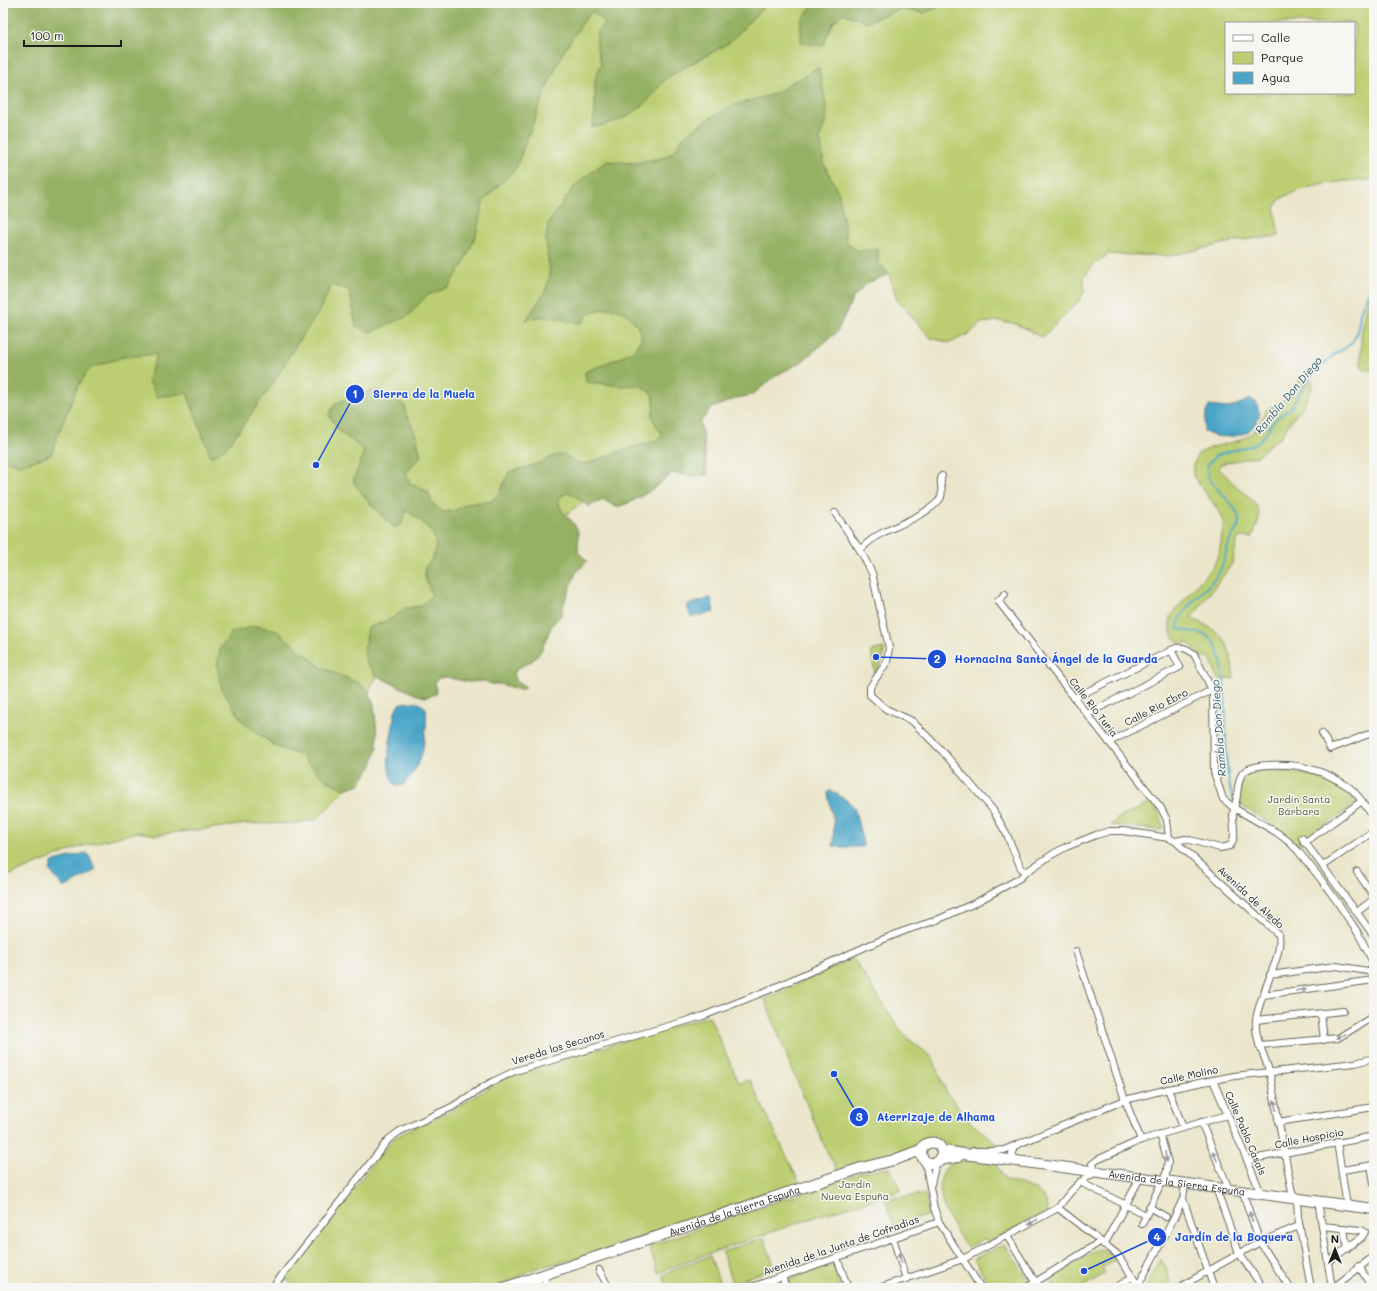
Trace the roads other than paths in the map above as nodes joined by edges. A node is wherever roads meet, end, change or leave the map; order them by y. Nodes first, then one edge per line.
1 (942, 476) dead end
2 (835, 513) dead end
3 (860, 550) junction
4 (1005, 594) dead end
5 (1171, 650) junction
6 (1212, 690) junction
7 (1074, 698) junction
8 (1087, 714) junction
9 (1374, 732) edge
10 (1322, 734) dead end
11 (1109, 742) junction
12 (1362, 801) junction
13 (1234, 808) junction
14 (1374, 818) edge
15 (1374, 831) edge
16 (1172, 840) junction
17 (1323, 866) junction
18 (1026, 872) junction
19 (1357, 872) dead end
20 (1374, 896) edge
21 (1374, 899) edge
22 (1357, 912) junction
23 (1374, 936) edge
24 (1076, 951) dead end
25 (1374, 964) edge
26 (1374, 972) edge
27 (1270, 975) junction
28 (1374, 980) edge
29 (1263, 995) junction
30 (1343, 1011) dead end
31 (1321, 1014) junction
32 (1374, 1016) edge
33 (1256, 1020) junction
34 (1324, 1040) junction
35 (1259, 1045) junction
36 (1374, 1058) edge
37 (1270, 1073) junction
38 (1213, 1080) junction
39 (1168, 1089) junction
40 (1125, 1100) junction
41 (1374, 1106) edge
42 (1228, 1115) junction
43 (1201, 1122) junction
44 (1278, 1122) junction
45 (1183, 1127) junction
46 (1160, 1134) junction
47 (1374, 1136) edge
48 (1141, 1140) junction
49 (1337, 1142) junction
50 (1017, 1145) junction
51 (941, 1149) junction
52 (1284, 1153) junction
53 (980, 1156) junction
54 (923, 1157) junction
55 (1015, 1160) junction
56 (1247, 1160) junction
57 (937, 1161) junction
58 (1372, 1165) edge
59 (1342, 1170) junction
60 (1097, 1172) junction
61 (1140, 1178) junction
62 (1164, 1181) junction
63 (1080, 1182) junction
64 (1374, 1182) edge
65 (1185, 1184) junction
66 (931, 1186) junction
67 (1216, 1188) junction
68 (1229, 1189) junction
69 (1242, 1191) junction
70 (1261, 1194) junction
71 (1295, 1198) junction
72 (1183, 1199) junction
73 (1318, 1201) junction
74 (1126, 1205) junction
75 (1347, 1206) junction
76 (1149, 1207) junction
77 (1058, 1208) junction
78 (1374, 1210) edge
79 (1146, 1215) junction
80 (1166, 1217) dead end
81 (939, 1222) junction
82 (1142, 1224) dead end
83 (1299, 1226) junction
84 (1322, 1226) junction
85 (1344, 1228) junction
86 (1007, 1236) junction
87 (893, 1238) junction
88 (1260, 1242) junction
89 (1102, 1243) junction
90 (1347, 1249) junction
91 (1239, 1253) junction
92 (1374, 1256) edge
93 (837, 1258) junction
94 (963, 1259) junction
95 (1328, 1262) junction
96 (575, 1263) junction
97 (1359, 1266) junction
98 (599, 1270) dead end
99 (1208, 1270) junction
100 (544, 1274) junction
101 (782, 1276) junction
102 (1132, 1277) junction
103 (534, 1278) junction
104 (906, 1279) junction
105 (1036, 1282) junction
106 (1139, 1287) edge
107 (272, 1288) edge
108 (504, 1288) edge
109 (542, 1288) edge
110 (546, 1288) edge
111 (609, 1288) edge
112 (749, 1288) edge
113 (786, 1288) edge
114 (848, 1288) edge
115 (879, 1288) edge
116 (981, 1288) edge
117 (1026, 1288) edge
118 (1039, 1288) edge
119 (1116, 1288) edge
120 (1178, 1288) edge
121 (1214, 1288) edge
122 (1263, 1288) edge
123 (1290, 1288) edge
124 (1310, 1288) edge
125 (1332, 1288) edge
126 (1372, 1288) edge

1 - 3 street
2 - 3 street
3 - 18 street
4 - 7 street, Calle Río Turia
5 - 6 street
5 - 7 street
5 - 8 street
6 - 11 street, Calle Río Ebro
6 - 13 street
7 - 8 street, Calle Río Turia
8 - 11 street, Calle Río Turia
9 - 10 street
11 - 16 street, Calle Río Turia
12 - 13 street
12 - 14 street
12 - 17 street
13 - 16 street, Vereda los Secanos
13 - 25 street
15 - 17 street
16 - 18 street, Vereda los Secanos
16 - 27 street, Avenida de Aledo
17 - 22 street
18 - 107 street, Vereda los Secanos
19 - 20 street
21 - 22 street
22 - 23 street
24 - 40 street
26 - 27 street
27 - 29 street, Avenida de Aledo
29 -> 28 street
29 - 33 street, Avenida de Aledo
30 - 31 street
31 - 33 street
31 - 34 street
32 -> 34 street
33 - 35 street, Avenida de Aledo
34 - 35 street
35 - 37 street, Avenida de Aledo
36 - 37 street, Calle Molino
37 - 38 street, Calle Molino
44 -> 37 street, Avenida de Aledo
38 - 39 street, Calle Molino
38 - 42 street, Calle Pablo Casals
39 - 40 street, Calle Molino
39 - 45 street
40 - 48 street
40 - 50 street, Calle Molino
41 - 44 street
42 - 43 street
42 - 56 street, Calle Pablo Casals
43 - 45 street
68 -> 43 street
44 - 52 street, Avenida de Aledo
45 - 46 street
46 - 48 street
46 -> 62 street
47 - 49 street, Calle Hospicio
48 - 60 street
49 - 52 street, Calle Hospicio
49 - 59 street
50 - 51 street, Calle Molino
50 - 55 street
51 - 53 main road, Avenida de la Sierra Espuña
51 - 54 main road
51 - 57 main road
52 - 56 street, Calle Hospicio
52 - 71 street, Avenida de Aledo
53 - 55 main road, Avenida de la Sierra Espuña
53 - 57 main road, Avenida de la Sierra Espuña
54 - 57 main road
54 - 66 street
54 - 96 main road, Avenida de la Sierra Espuña
55 - 60 main road, Avenida de la Sierra Espuña
56 - 70 street, Calle Pablo Casals
57 - 66 street
58 - 59 street
58 - 64 street
59 - 75 street
60 - 61 main road, Avenida de la Sierra Espuña
60 - 63 street
61 - 62 main road, Avenida de la Sierra Espuña
61 - 74 street
62 - 65 main road, Avenida de la Sierra Espuña
62 - 76 street
63 - 74 street
63 - 77 street
65 - 67 main road, Avenida de la Sierra Espuña
65 - 72 street
66 - 81 street
67 - 68 main road, Avenida de la Sierra Espuña
67 - 91 street
68 - 69 main road, Avenida de la Sierra Espuña
69 - 70 main road, Avenida de la Sierra Espuña
88 -> 69 street
70 - 71 main road, Avenida de la Sierra Espuña
71 - 73 main road, Avenida de la Sierra Espuña
71 - 83 street, Avenida de Aledo
72 - 99 street
72 - 106 street
73 - 75 main road, Avenida de la Sierra Espuña
73 - 84 street
74 - 79 street
74 - 89 street
75 - 78 main road, Avenida de la Sierra Espuña
76 - 79 street
76 - 80 street
77 -> 86 street
77 - 89 street
79 - 82 street
81 - 87 street, Avenida de la Junta de Cofradías
81 - 94 street
83 - 88 street
83 - 124 street, Avenida de Aledo
84 - 85 street
84 - 95 street
85 - 90 street
85 - 90 street
86 - 94 street
86 - 105 street
87 - 93 street, Avenida de la Junta de Cofradías
104 -> 87 street
88 - 91 street
88 - 123 street
89 - 102 street
89 - 105 street
90 - 95 street
91 - 99 street
91 - 122 street
92 - 97 street
93 - 101 street, Avenida de la Junta de Cofradías
93 - 114 street
94 - 104 street
94 - 116 street
95 - 125 street
96 - 100 main road, Avenida de la Sierra Espuña
96 - 103 main road, Avenida de la Sierra Espuña
97 - 125 street
97 - 126 street
98 - 111 street
99 - 120 street
99 - 121 street
100 - 103 main road, Avenida de la Sierra Espuña
100 - 110 street
101 - 112 street, Avenida de la Junta de Cofradías
101 - 113 street
102 - 106 street
102 - 119 street
103 - 108 main road, Avenida de la Sierra Espuña
103 - 109 street
104 - 115 street
105 - 117 street
105 - 118 street

